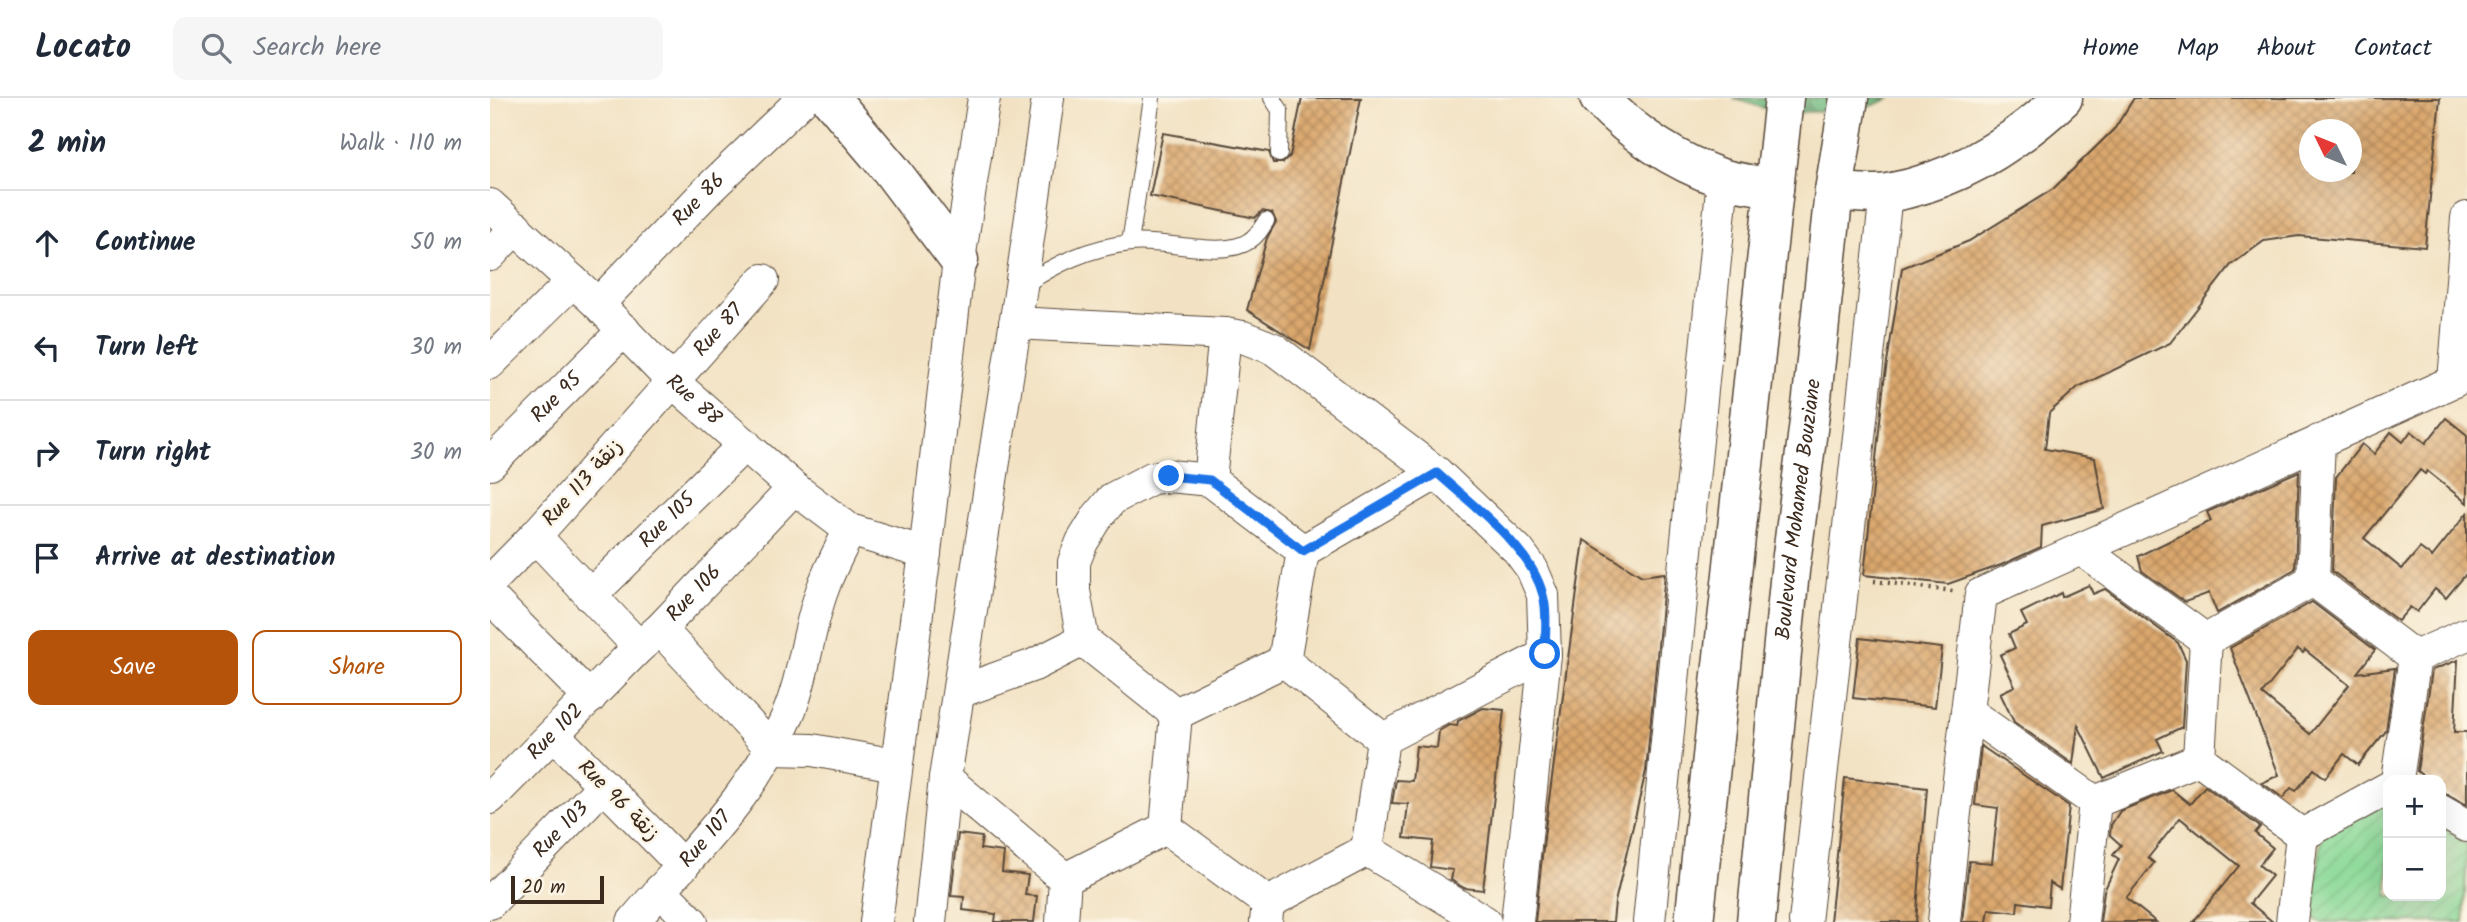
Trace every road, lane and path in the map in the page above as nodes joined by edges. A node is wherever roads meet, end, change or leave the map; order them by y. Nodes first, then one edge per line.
1 (804, 98) edge
2 (830, 98) edge
3 (984, 98) edge
4 (1048, 98) edge
5 (1152, 98) edge
6 (1599, 98) edge
7 (1784, 98) edge
8 (1849, 98) edge
9 (2063, 98) edge
10 (1274, 99) edge
11 (1279, 154) dead end
12 (1723, 179) junction
13 (1774, 188) junction
14 (1833, 191) junction
15 (1886, 194) junction
16 (490, 205) edge
17 (1266, 220) dead end
18 (516, 227) junction
19 (2466, 232) edge
20 (1130, 243) junction
21 (490, 255) edge
22 (959, 260) junction
23 (573, 281) junction
24 (763, 281) dead end
25 (1021, 287) junction
26 (598, 304) junction
27 (1015, 323) junction
28 (624, 330) junction
29 (1225, 334) junction
30 (490, 363) edge
31 (673, 382) junction
32 (2460, 385) edge
33 (2319, 441) junction
34 (745, 444) junction
35 (490, 464) edge
36 (1437, 473) junction
37 (1210, 480) junction
38 (794, 488) junction
39 (850, 530) junction
40 (535, 536) junction
41 (2081, 549) junction
42 (1303, 551) junction
43 (925, 553) junction
44 (2314, 580) junction
45 (490, 582) edge
46 (1887, 583) dead end
47 (1981, 594) junction
48 (590, 596) junction
49 (490, 597) edge
50 (2467, 634) edge
51 (650, 638) junction
52 (1083, 640) junction
53 (2206, 640) junction
54 (1545, 654) junction
55 (2415, 657) junction
56 (1284, 661) junction
57 (959, 692) junction
58 (590, 698) junction
59 (1968, 712) junction
60 (1176, 714) junction
61 (554, 735) junction
62 (1383, 739) junction
63 (772, 749) junction
64 (2199, 759) junction
65 (896, 765) junction
66 (2398, 775) edge
67 (945, 778) junction
68 (603, 786) junction
69 (2383, 791) edge
70 (490, 798) edge
71 (2095, 802) junction
72 (2446, 814) edge
73 (2467, 827) edge
74 (1166, 828) junction
75 (2302, 835) junction
76 (1367, 850) junction
77 (682, 866) junction
78 (1065, 879) junction
79 (660, 890) junction
80 (490, 904) edge
81 (1267, 913) edge
82 (930, 921) edge
83 (633, 922) edge
84 (692, 922) edge
85 (876, 922) edge
86 (894, 922) edge
87 (1062, 922) edge
88 (1485, 922) edge
89 (1517, 922) edge
90 (1650, 922) edge
91 (1694, 922) edge
92 (1756, 922) edge
93 (1805, 922) edge
94 (1944, 922) edge
95 (2082, 922) edge
96 (2292, 922) edge

1 - 26 street, Rue 86
2 - 22 street
3 - 22 street
4 - 25 street
5 - 20 lane
6 - 12 street
7 - 13 street
8 - 14 street, Boulevard Mohamed Bouziane
9 - 15 street
10 - 11 lane
12 - 13 street
12 - 90 street
13 - 91 street
14 - 15 street
14 - 92 street, Boulevard Mohamed Bouziane
15 - 93 street
16 - 18 street, Rue 88
17 - 20 lane
18 - 21 street
18 - 23 street, Rue 88
19 - 32 street
20 - 25 lane
22 - 43 street
23 - 26 street, Rue 88
23 - 30 street
24 - 31 street, Rue 87
25 - 27 street
26 - 28 street, Rue 88
27 - 29 street
27 - 57 street
28 - 31 street, Rue 88
28 - 35 street, Rue 95
29 - 36 street
29 - 37 street
31 - 34 street, Rue 88
31 - 40 street, Rue 113 زنقة
32 - 33 street
33 - 41 street
33 - 44 street
34 - 38 street, Rue 88
34 - 48 street, Rue 105
36 - 42 street
36 - 54 street
37 - 42 street
37 - 52 street
38 - 39 street, Rue 88
38 - 51 street, Rue 106
39 - 43 street, Rue 88
39 - 63 street, Rue 107
40 - 45 street, Rue 113 زنقة
40 - 48 street
41 - 47 street
41 - 53 street
42 - 56 street
43 - 65 street
44 - 53 street
44 - 55 street
46 - 47 path
47 - 59 street
48 - 51 street
49 - 58 street
50 - 55 street
51 - 58 street, Rue 106
51 - 63 street
52 - 57 street
52 - 60 street
53 - 64 street
54 - 62 street
54 - 89 street
55 - 66 street
56 - 60 street
56 - 62 street
57 - 67 street
58 - 61 street, Rue 102
59 - 71 street
59 - 94 street
60 - 74 street
61 - 68 street, Rue 96 زنقة
61 - 70 street, Rue 102
62 - 76 street
63 - 65 street
63 - 77 street, Rue 107
64 - 71 street
64 - 75 street
65 - 85 street
67 - 78 street
67 - 82 street
68 - 77 street, Rue 96 زنقة
68 - 80 street, Rue 103
69 - 75 street
71 - 95 street
72 - 73 street
74 - 78 street
74 - 81 street
75 - 96 street
76 - 81 street
76 - 88 street
77 - 79 street, Rue 107
78 - 87 street
79 - 83 street, Rue 107
79 - 84 street
82 - 86 street

